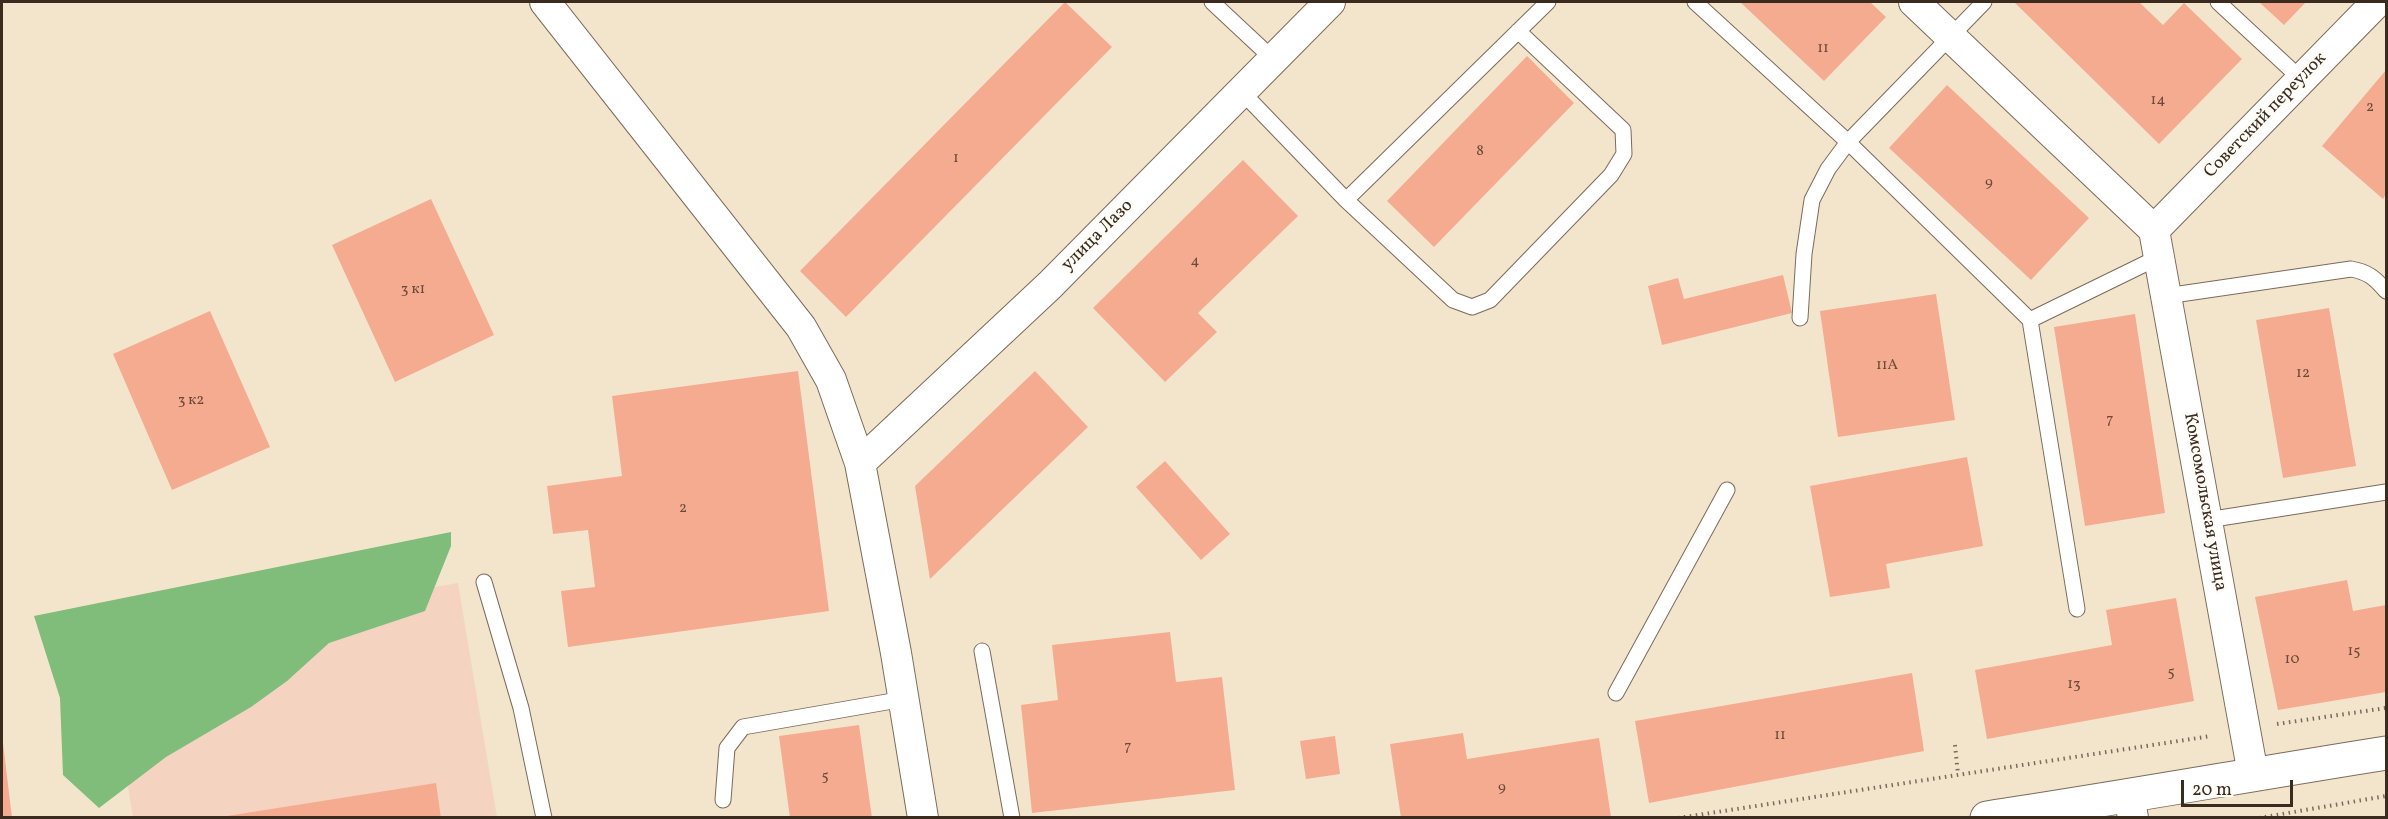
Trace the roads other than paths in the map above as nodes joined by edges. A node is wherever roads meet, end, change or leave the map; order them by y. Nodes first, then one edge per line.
1 (545, 2) edge
2 (1212, 2) edge
3 (1330, 2) edge
4 (1548, 2) edge
5 (1695, 2) edge
6 (1914, 2) edge
7 (1984, 2) edge
8 (2218, 2) edge
9 (2379, 7) edge
10 (1518, 31) junction
11 (1950, 36) junction
12 (1273, 59) junction
13 (2301, 79) junction
14 (1241, 91) junction
15 (1848, 142) junction
16 (1346, 200) junction
17 (2157, 244) junction
18 (2386, 291) edge
19 (2166, 296) junction
20 (1800, 318) dead end
21 (2030, 320) junction
22 (860, 463) junction
23 (1727, 490) dead end
24 (2386, 492) edge
25 (2207, 520) junction
26 (484, 582) dead end
27 (2077, 609) dead end
28 (982, 651) dead end
29 (1616, 693) dead end
30 (904, 699) junction
31 (2386, 753) edge
32 (2253, 774) junction
33 (723, 800) dead end
34 (2131, 807) edge
35 (544, 818) edge
36 (923, 818) edge
37 (1012, 818) edge
38 (1987, 818) edge

1 - 22 street
2 - 12 lane
3 - 12 street, улица Лазо
4 - 10 lane
5 - 15 lane
6 - 11 street
7 - 11 lane
8 - 13 lane
9 - 13 street, Советский переулок
10 - 16 lane
10 - 16 lane
11 - 15 lane
11 - 17 street
12 - 14 street, улица Лазо
13 - 17 street, Советский переулок
14 - 16 lane
14 - 22 street, улица Лазо
15 - 20 lane
15 - 21 lane
17 - 19 street, Комсомольская улица
17 - 21 lane
18 - 19 lane
19 - 25 street, Комсомольская улица
21 - 27 lane
22 - 30 street
23 - 29 lane
24 - 25 lane
25 - 32 street, Комсомольская улица
26 - 35 lane
28 - 37 lane
30 - 33 lane
30 - 36 street
31 - 32 street
32 - 34 street
34 - 38 street

